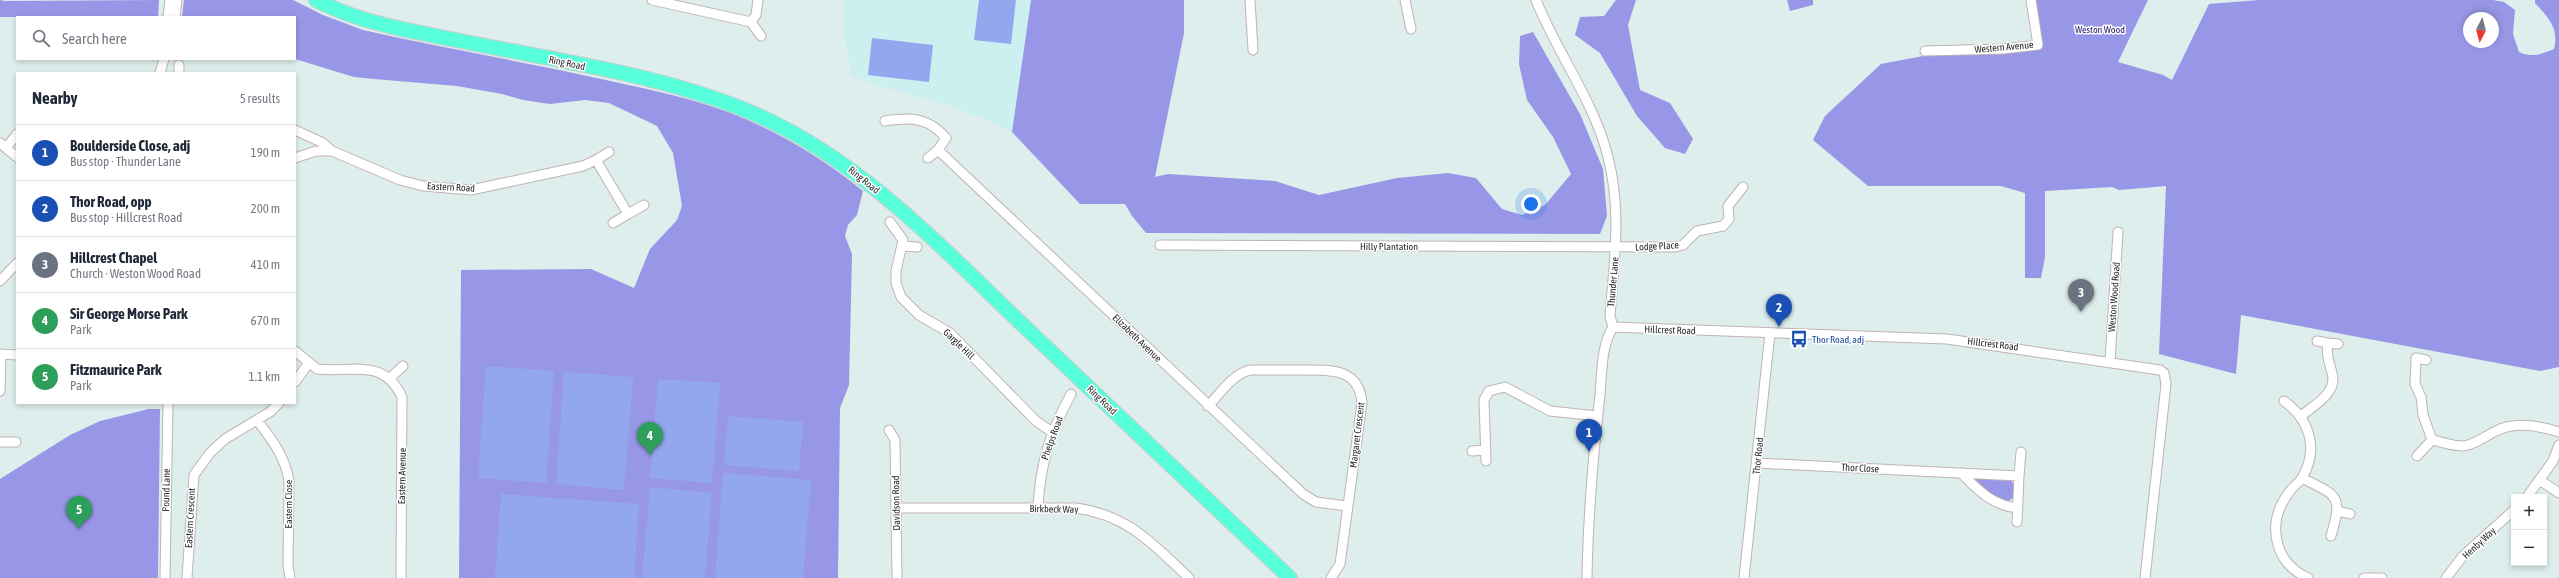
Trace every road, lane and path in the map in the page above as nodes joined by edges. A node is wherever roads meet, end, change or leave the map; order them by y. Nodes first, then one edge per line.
1 (170, 0) edge
2 (177, 0) edge
3 (316, 0) edge
4 (652, 0) edge
5 (758, 0) edge
6 (1250, 0) edge
7 (1405, 0) edge
8 (1536, 0) edge
9 (2031, 0) edge
10 (168, 16) edge
11 (175, 16) edge
12 (751, 22) junction
13 (1411, 29) dead end
14 (761, 36) dead end
15 (1253, 50) dead end
16 (1925, 51) dead end
17 (164, 60) edge
18 (160, 72) edge
19 (885, 121) dead end
20 (296, 130) edge
21 (16, 135) edge
22 (3, 145) edge
23 (938, 150) junction
24 (332, 151) junction
25 (609, 152) dead end
26 (16, 156) edge
27 (296, 158) edge
28 (928, 158) dead end
29 (596, 160) junction
30 (1742, 193) dead end
31 (644, 205) dead end
32 (628, 214) junction
33 (890, 222) dead end
34 (612, 223) dead end
35 (2118, 232) dead end
36 (1160, 245) dead end
37 (903, 246) junction
38 (917, 247) dead end
39 (1617, 247) junction
40 (16, 264) edge
41 (0, 280) edge
42 (1613, 327) junction
43 (1770, 333) junction
44 (2318, 341) dead end
45 (2328, 342) junction
46 (2338, 344) dead end
47 (296, 352) edge
48 (1, 354) edge
49 (16, 355) edge
50 (2426, 360) dead end
51 (2110, 362) junction
52 (308, 364) junction
53 (403, 366) dead end
54 (390, 378) junction
55 (296, 381) edge
56 (0, 391) edge
57 (1071, 394) dead end
58 (2284, 401) dead end
59 (168, 404) edge
60 (278, 404) edge
61 (1208, 406) junction
62 (1598, 416) junction
63 (2301, 416) junction
64 (257, 420) junction
65 (889, 430) dead end
66 (1052, 432) junction
67 (2559, 432) edge
68 (2432, 440) junction
69 (0, 442) edge
70 (16, 442) dead end
71 (2559, 444) edge
72 (1486, 450) junction
73 (1472, 451) dead end
74 (2021, 452) dead end
75 (2417, 456) dead end
76 (1486, 461) dead end
77 (1757, 463) junction
78 (1964, 473) junction
79 (2019, 476) junction
80 (2302, 478) junction
81 (2541, 481) junction
82 (2559, 493) edge
83 (2530, 494) edge
84 (1347, 506) junction
85 (896, 508) junction
86 (1038, 508) junction
87 (2018, 508) junction
88 (2338, 511) junction
89 (2511, 513) edge
90 (2350, 514) dead end
91 (2017, 522) dead end
92 (2331, 536) dead end
93 (289, 576) edge
94 (165, 578) edge
95 (187, 578) edge
96 (401, 578) edge
97 (897, 578) edge
98 (1189, 578) edge
99 (1290, 578) edge
100 (1331, 578) edge
101 (1586, 578) edge
102 (1744, 578) edge
103 (2145, 578) edge
104 (2308, 578) edge
105 (2364, 578) edge
106 (2382, 578) edge
107 (2446, 578) edge

1 - 10 street
2 - 11 street
3 - 99 highway, Ring Road
4 - 12 street
5 - 12 street
6 - 15 street
7 - 13 street
8 - 39 street, Thunder Lane
9 - 16 street, Western Avenue
12 - 14 street
17 - 18 street
19 - 23 street
20 - 24 street, Eastern Road
21 - 22 street
22 - 26 street
23 - 28 street
23 - 61 street, Elizabeth Avenue
24 - 27 street, Eastern Road
24 - 29 street, Eastern Road
25 - 29 street, Eastern Road
29 - 32 street
30 - 39 street, Lodge Place
31 - 32 street
32 - 34 street
33 - 37 street
35 - 51 street, Weston Wood Road
36 - 39 street, Hilly Plantation
37 - 38 street
37 - 66 street, Gargle Hill
39 - 42 street, Thunder Lane
40 - 41 street
42 - 43 street, Hillcrest Road
42 - 62 street, Thunder Lane
43 - 51 street, Hillcrest Road
43 - 77 street, Thor Road
44 - 45 street
45 - 46 street
45 - 63 street
47 - 52 street
48 - 49 street
48 - 56 street
50 - 68 street
51 - 103 street, Hillcrest Road
52 - 54 street
52 - 55 street
53 - 54 street
54 - 96 street, Eastern Avenue
57 - 66 street, Phelps Road
58 - 63 street
59 - 94 street, Pound Lane
60 - 64 street, Eastern Crescent
61 - 84 street, Elizabeth Avenue
61 - 84 street, Margaret Crescent
62 - 72 street
62 - 101 street, Thunder Lane
63 - 80 street
64 - 93 street, Eastern Close
64 - 95 street, Eastern Crescent
65 - 85 street, Davidson Road
66 - 86 street, Phelps Road
67 - 68 street
68 - 75 street
69 - 70 street
71 - 81 street
72 - 73 street
72 - 76 street
74 - 79 street
77 - 78 street, Thor Close
77 - 102 street, Thor Road
78 - 79 street, Thor Close
78 - 87 street
79 - 87 street
80 - 88 street
80 - 104 street
81 - 82 street
81 - 83 street
84 - 100 street, Margaret Crescent
85 - 86 street, Birkbeck Way
85 - 97 street, Davidson Road
86 - 98 street, Birkbeck Way
87 - 91 street
88 - 90 street
88 - 92 street
89 - 107 street, Henby Way
105 - 106 street

